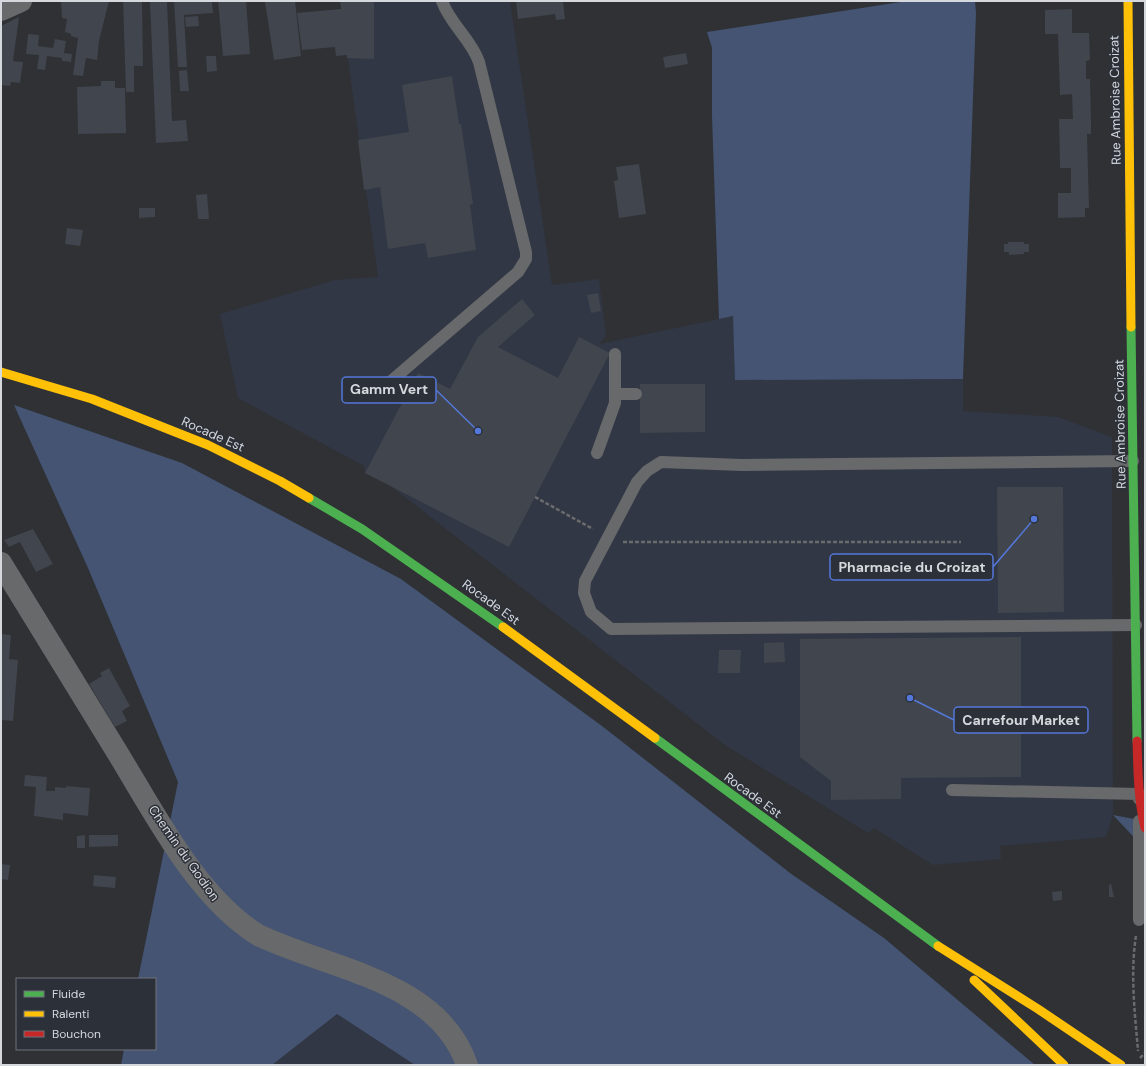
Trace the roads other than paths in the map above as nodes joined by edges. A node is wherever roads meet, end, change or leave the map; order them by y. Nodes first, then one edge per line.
1 (21, 1) edge
2 (442, 1) edge
3 (1123, 1) edge
4 (1128, 1) edge
5 (1, 10) edge
6 (1127, 19) junction
7 (615, 354) dead end
8 (1, 372) edge
9 (383, 388) dead end
10 (616, 394) junction
11 (636, 394) dead end
12 (597, 453) dead end
13 (1133, 461) junction
14 (1, 563) edge
15 (1136, 625) junction
16 (1141, 656) edge
17 (952, 790) dead end
18 (1139, 794) junction
19 (1145, 828) edge
20 (1139, 920) road end
21 (921, 935) junction
22 (467, 1065) edge
23 (1064, 1065) edge
24 (1121, 1065) edge

1 - 5 street
2 - 9 lane
3 - 6 main road, Rue Ambroise Croizat
4 - 6 main road, Rue Ambroise Croizat
6 - 13 main road, Rue Ambroise Croizat
7 - 10 lane
8 - 21 main road, Rocade Est
10 - 11 lane
10 - 12 lane
13 - 15 main road, Rue Ambroise Croizat
13 - 15 lane
14 - 22 street, Chemin du Godion
15 - 16 main road, Rue Ambroise Croizat
16 - 18 main road, Rue Ambroise Croizat
17 - 18 lane
18 - 19 main road, Rue Ambroise Croizat
18 - 20 lane
21 - 23 main road
21 - 24 main road

